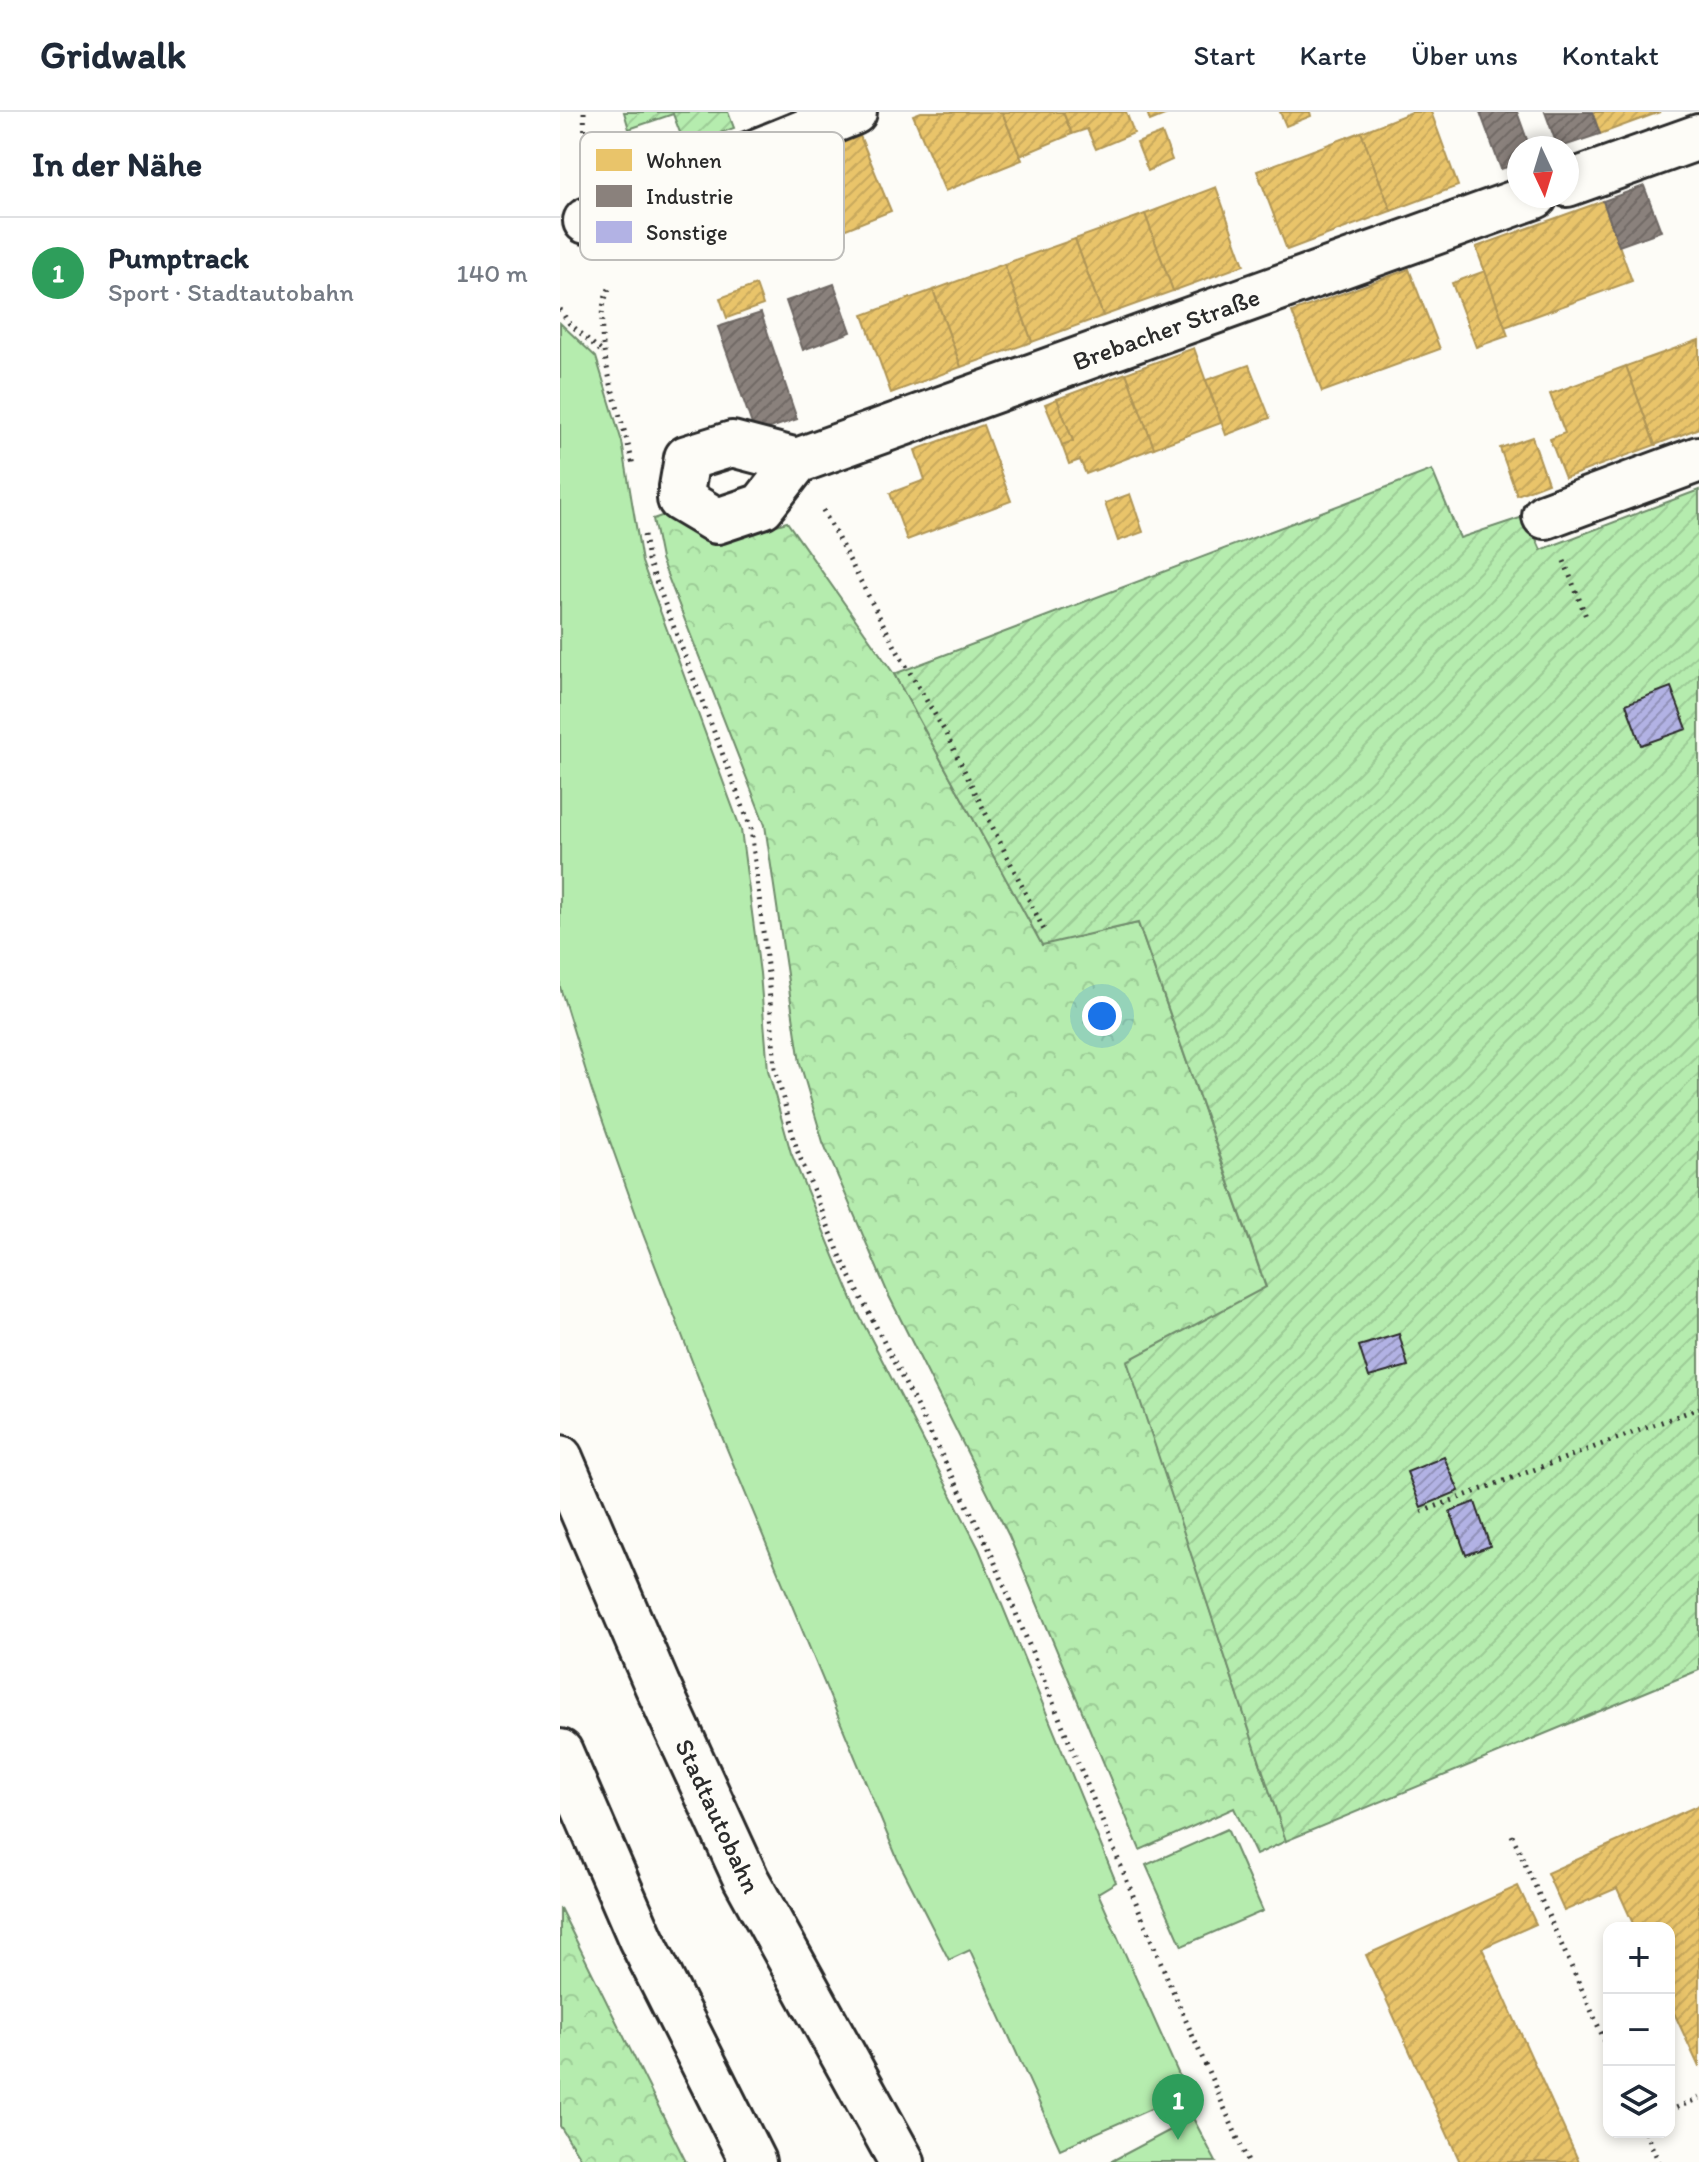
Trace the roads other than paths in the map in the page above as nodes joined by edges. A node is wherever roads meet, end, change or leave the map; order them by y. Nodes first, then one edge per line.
1 (854, 112) edge
2 (805, 132) edge
3 (1699, 137) edge
4 (1579, 180) edge
5 (1507, 206) edge
6 (1699, 459) edge
7 (797, 461) road end
8 (1545, 516) road end
9 (560, 1458) edge
10 (560, 1752) edge
11 (753, 2162) edge
12 (902, 2162) edge

1 - 2 main road
3 - 4 main road
5 - 7 main road, Brebacher Straße
6 - 8 main road
9 - 12 main road, Stadtautobahn
10 - 11 main road

